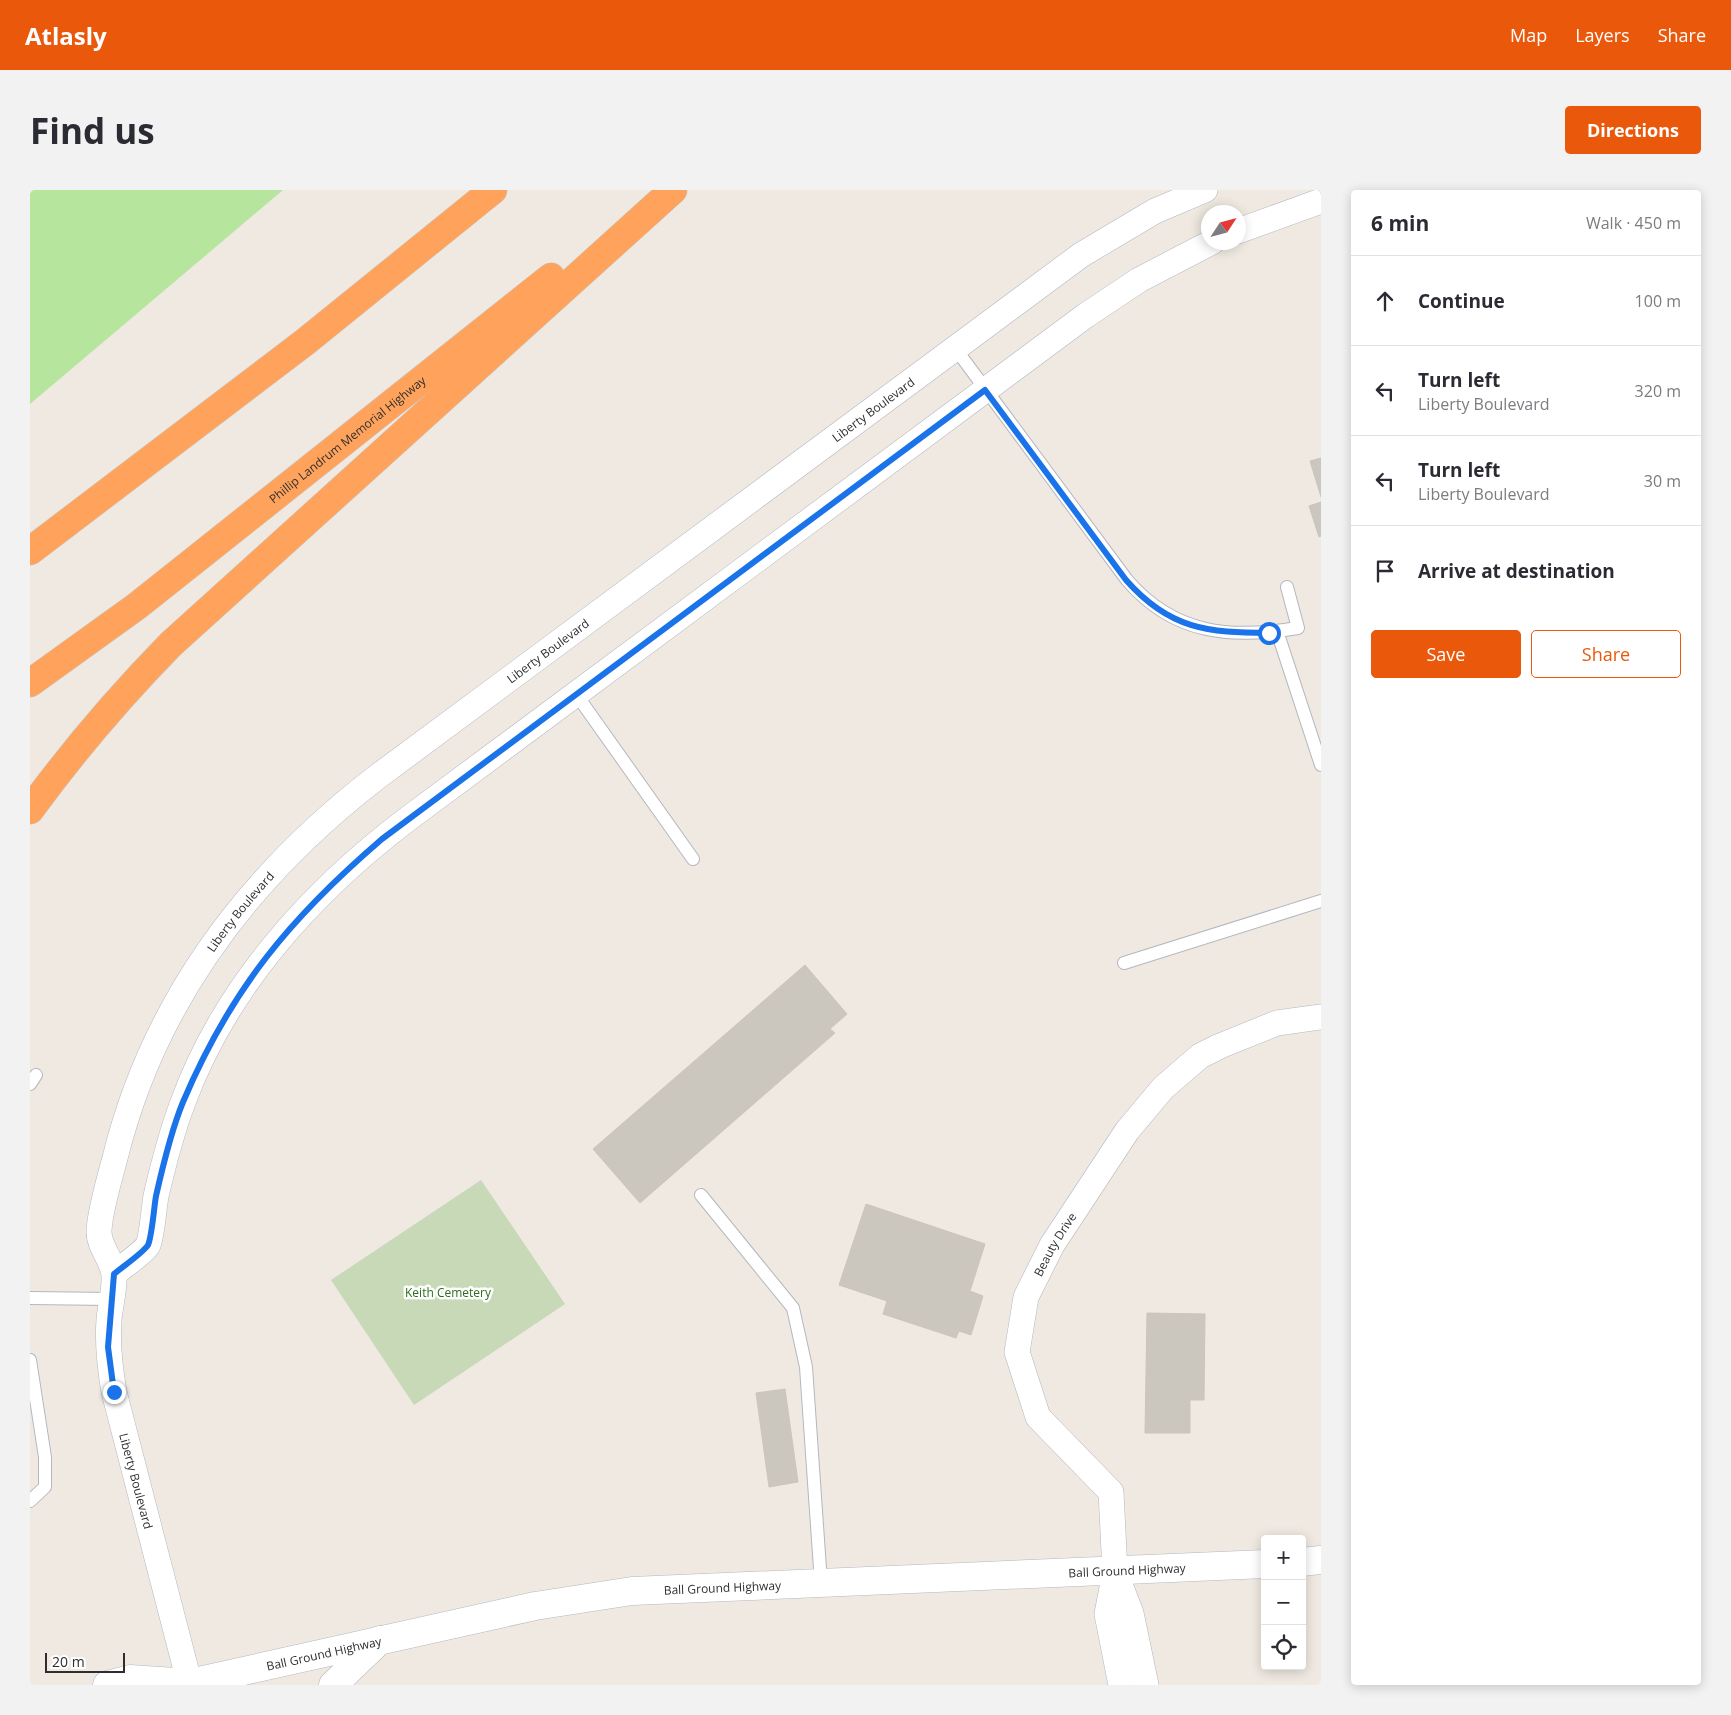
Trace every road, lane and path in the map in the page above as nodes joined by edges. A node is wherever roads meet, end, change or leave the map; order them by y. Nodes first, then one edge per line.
1 (494, 190) edge
2 (661, 190) edge
3 (673, 190) edge
4 (1205, 190) edge
5 (1321, 201) edge
6 (1246, 228) edge
7 (1201, 247) edge
8 (955, 348) junction
9 (985, 390) junction
10 (30, 552) edge
11 (1287, 587) dead end
12 (1277, 631) junction
13 (30, 683) edge
14 (576, 694) junction
15 (1321, 765) edge
16 (30, 810) edge
17 (692, 859) dead end
18 (1321, 901) edge
19 (1124, 963) dead end
20 (1321, 1017) edge
21 (701, 1194) dead end
22 (114, 1274) junction
23 (30, 1298) edge
24 (111, 1300) junction
25 (30, 1360) edge
26 (30, 1502) edge
27 (1321, 1560) edge
28 (1306, 1562) edge
29 (1261, 1564) edge
30 (1115, 1572) junction
31 (821, 1583) junction
32 (380, 1640) junction
33 (189, 1684) edge
34 (107, 1685) edge
35 (333, 1685) edge
36 (1122, 1685) edge
37 (1146, 1685) edge

1 - 10 highway
2 - 13 highway, Phillip Landrum Memorial Highway
3 - 16 highway
4 - 8 street, Liberty Boulevard
5 - 6 street
7 - 9 street
8 - 9 lane
8 - 22 street, Liberty Boulevard
9 - 12 lane
9 - 14 street
11 - 12 lane
12 - 15 lane
14 - 17 lane
14 - 22 street
18 - 19 lane
20 - 30 street, Beauty Drive
21 - 31 lane
22 - 24 street, Liberty Boulevard
23 - 24 lane
24 - 33 street, Liberty Boulevard
25 - 26 lane
27 - 28 main road
29 - 30 main road, Ball Ground Highway
30 - 31 main road, Ball Ground Highway
30 - 36 street
30 - 37 street
31 - 32 main road, Ball Ground Highway
32 - 33 main road, Ball Ground Highway
32 - 35 main road
33 - 34 main road, Ball Ground Highway

